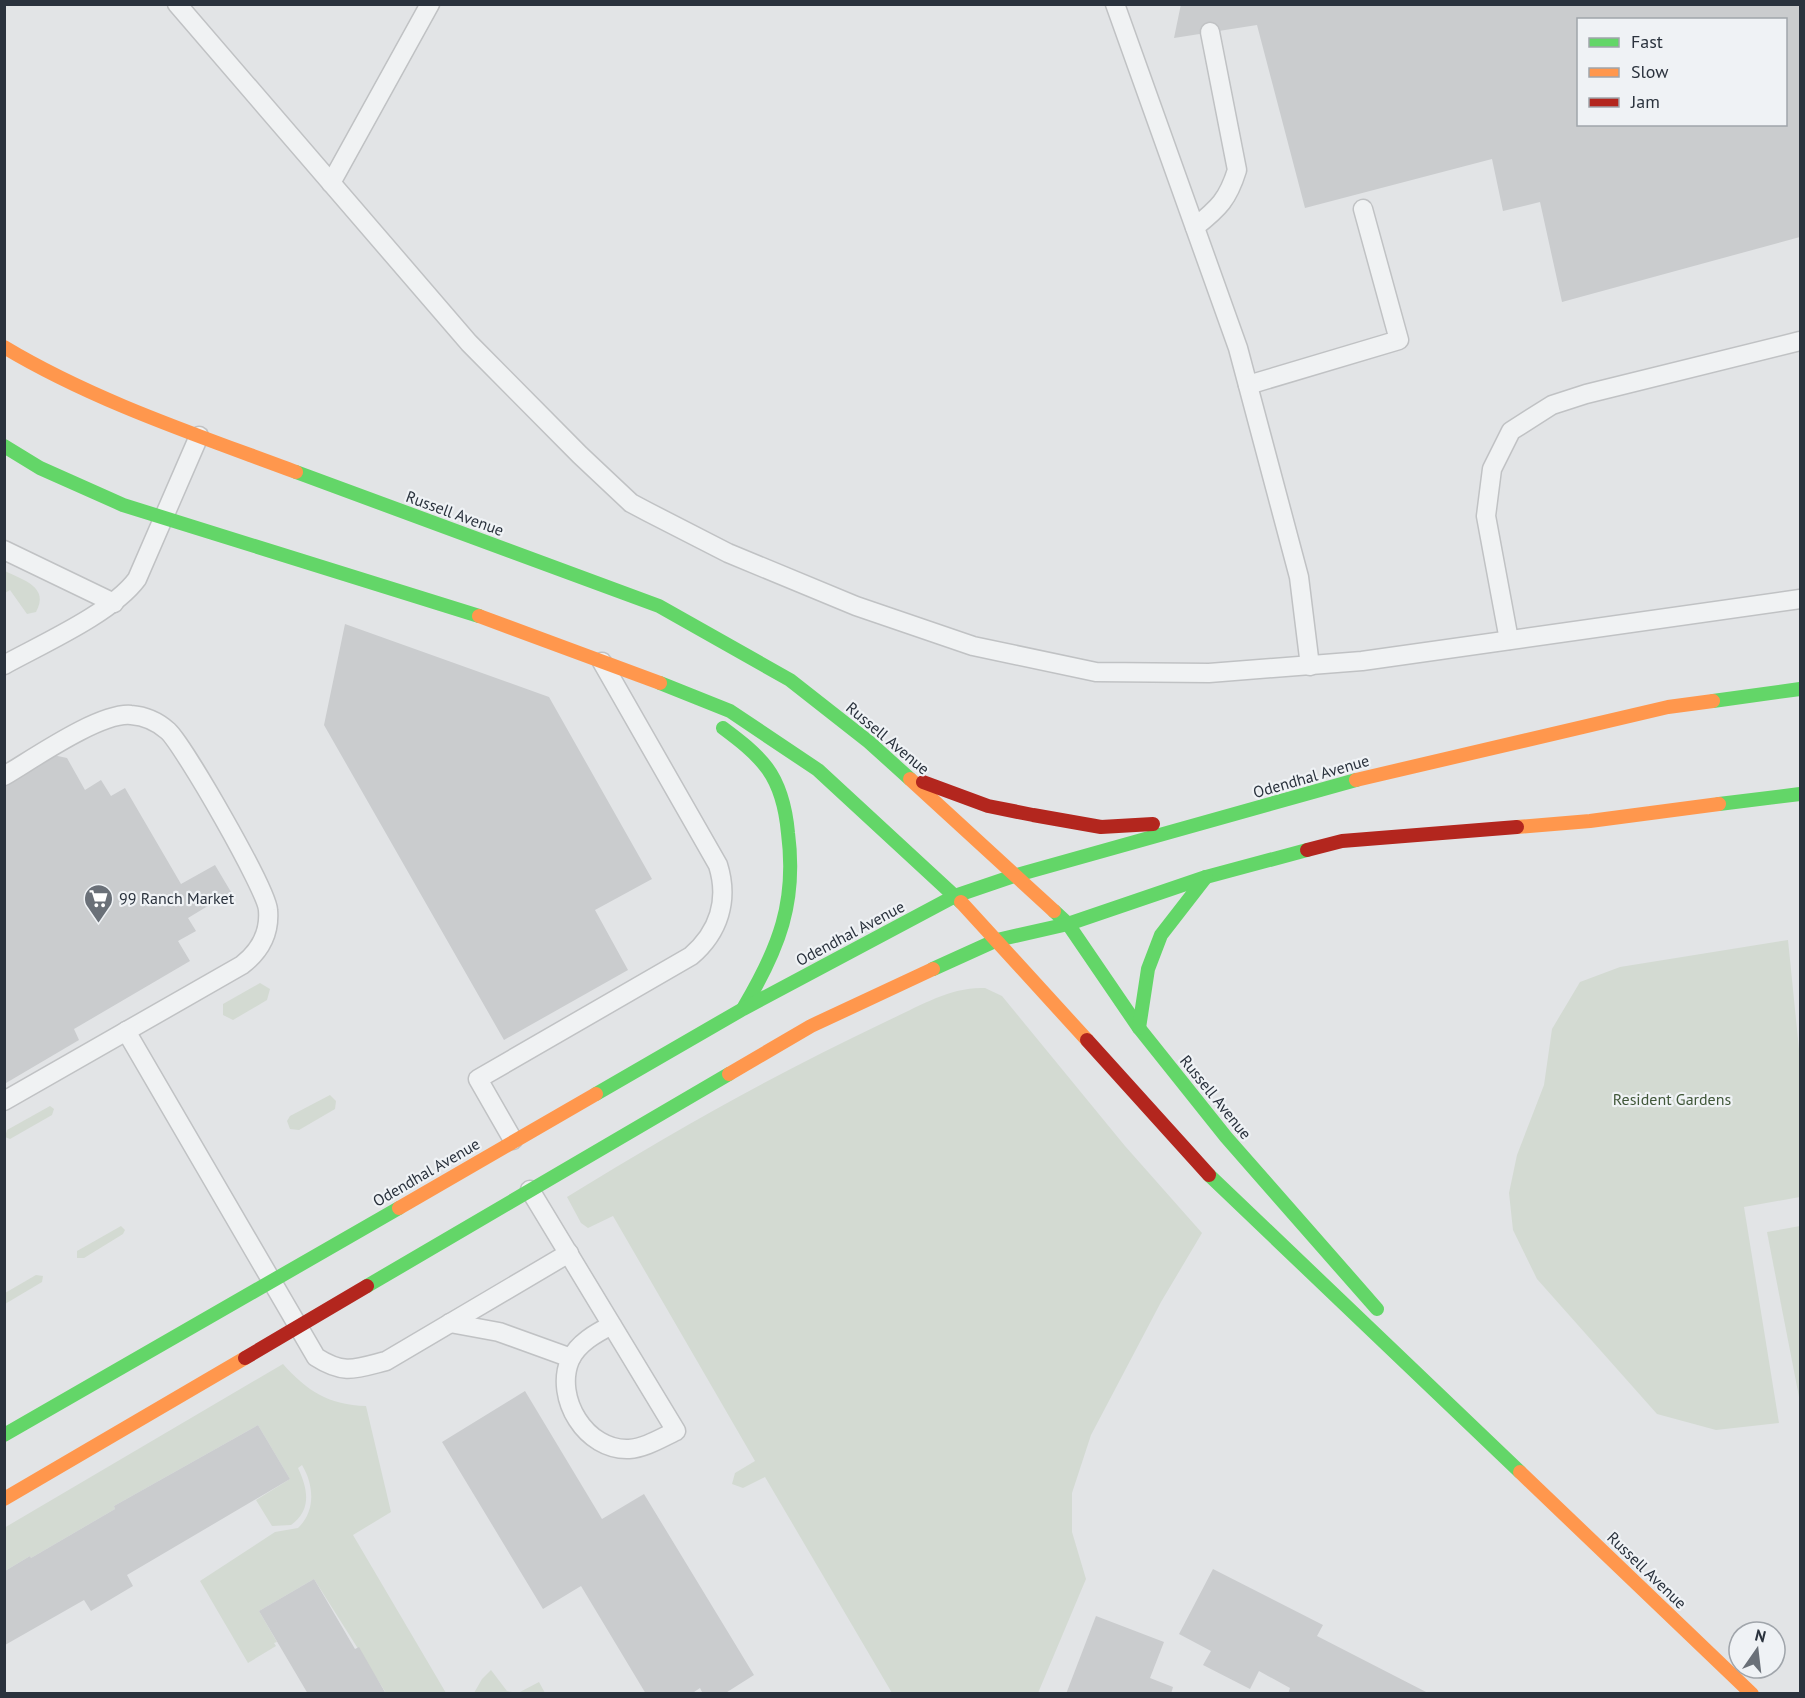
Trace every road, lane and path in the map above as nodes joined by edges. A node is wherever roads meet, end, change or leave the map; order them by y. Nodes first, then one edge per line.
1 (177, 4) edge
2 (430, 4) edge
3 (1115, 4) edge
4 (1210, 32) dead end
5 (330, 183) junction
6 (1363, 209) dead end
7 (1195, 227) junction
8 (1800, 341) edge
9 (4, 346) edge
10 (1248, 386) junction
11 (199, 436) junction
12 (4, 446) edge
13 (164, 517) junction
14 (4, 550) edge
15 (1800, 599) edge
16 (114, 603) junction
17 (1509, 640) junction
18 (599, 658) junction
19 (4, 665) edge
20 (1310, 666) junction
21 (655, 681) junction
22 (1800, 688) edge
23 (4, 776) edge
24 (909, 777) junction
25 (1800, 794) edge
26 (1218, 821) junction
27 (1017, 875) junction
28 (1206, 877) junction
29 (955, 896) junction
30 (1068, 924) junction
31 (997, 940) junction
32 (743, 1009) junction
33 (1138, 1028) junction
34 (126, 1031) junction
35 (4, 1101) edge
36 (513, 1140) junction
37 (530, 1190) junction
38 (569, 1253) junction
39 (271, 1281) junction
40 (1388, 1322) dead end
41 (450, 1323) junction
42 (612, 1325) junction
43 (298, 1326) junction
44 (1411, 1348) dead end
45 (571, 1358) junction
46 (4, 1435) edge
47 (1519, 1471) junction
48 (4, 1499) edge
49 (1752, 1694) edge

1 - 5 lane
2 - 5 lane
3 - 7 lane
4 - 7 lane
5 - 20 lane
6 - 10 lane
7 - 10 lane
8 - 17 lane
9 - 11 street, Russell Avenue
10 - 20 lane
11 - 13 lane
11 - 24 street, Russell Avenue
12 - 13 street, Russell Avenue
13 - 16 lane
13 - 18 street, Russell Avenue
14 - 16 lane
15 - 17 lane
16 - 19 lane
17 - 20 lane
18 - 21 street, Russell Avenue
18 - 36 lane
21 - 29 street, Russell Avenue
21 - 32 street
22 - 26 street, Odendhal Avenue
23 - 34 lane
24 - 26 street
24 - 27 street, Russell Avenue
25 - 28 street
26 - 27 street, Odendhal Avenue
27 - 29 street, Odendhal Avenue
27 - 30 street, Russell Avenue
28 - 30 street
28 - 33 street
29 - 31 street, Russell Avenue
29 - 32 street, Odendhal Avenue
30 - 31 street
30 - 33 street, Russell Avenue
31 - 37 street
31 - 47 street, Russell Avenue
32 - 36 street, Odendhal Avenue
33 - 40 street, Russell Avenue
34 - 35 lane
34 - 39 lane
36 - 39 street, Odendhal Avenue
37 - 38 lane
37 - 43 street
38 - 41 lane
38 - 42 lane
39 - 43 lane
39 - 46 street, Odendhal Avenue
41 - 43 lane
41 - 45 lane
42 - 45 lane
42 - 45 lane
43 - 48 street
44 - 47 street, Russell Avenue
47 - 49 street, Russell Avenue

